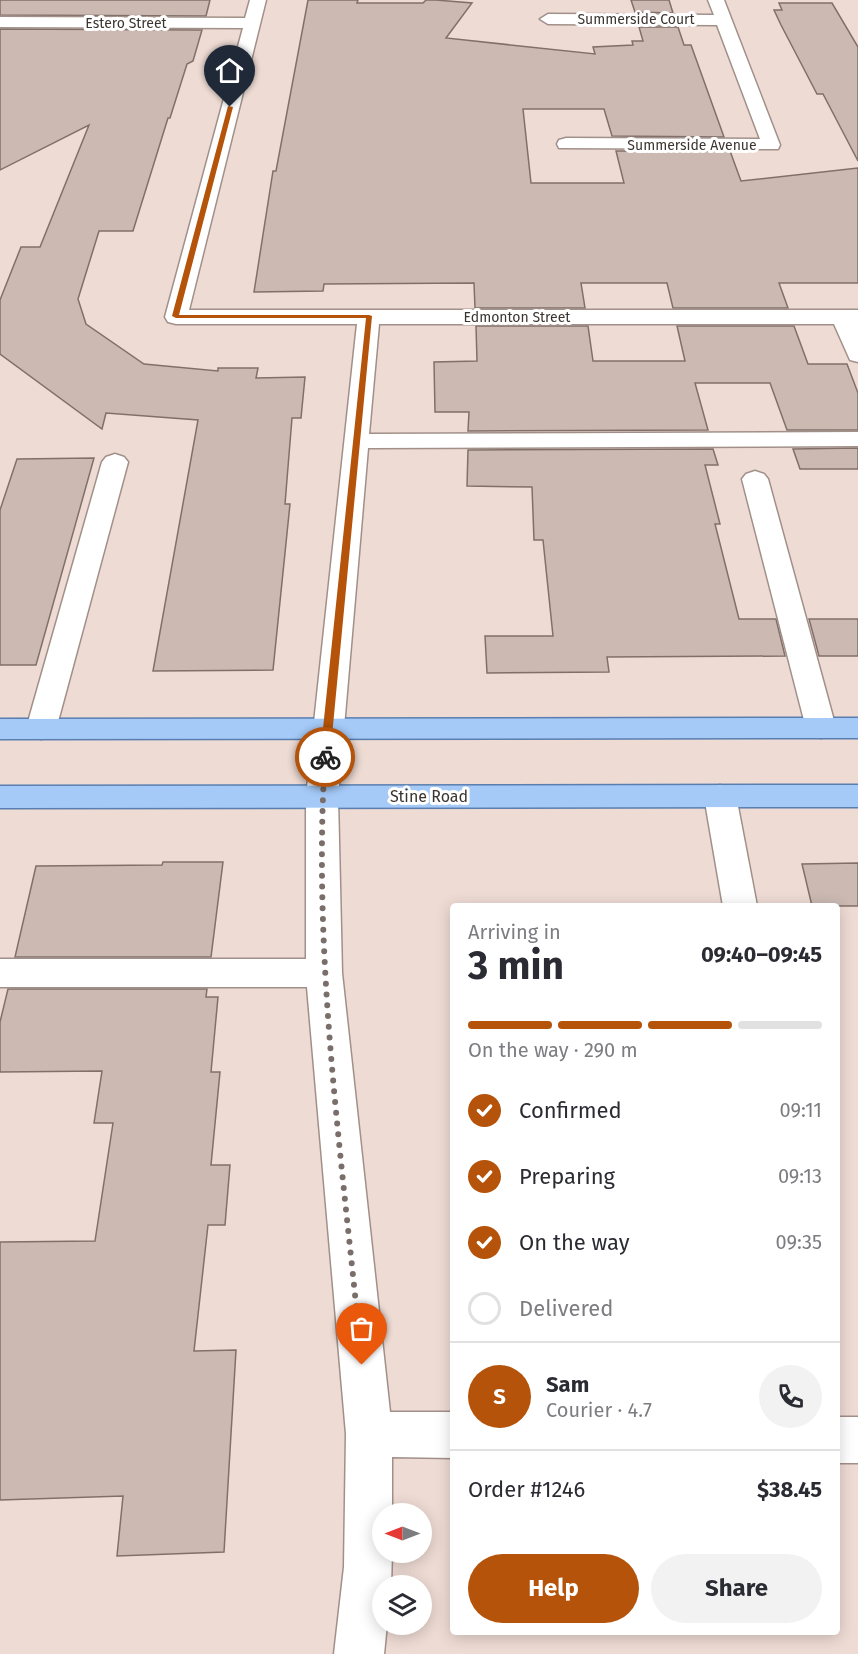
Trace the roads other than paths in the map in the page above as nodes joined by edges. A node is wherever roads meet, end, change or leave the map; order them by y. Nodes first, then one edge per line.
1 (258, 0) edge
2 (716, 0) edge
3 (548, 19) dead end
4 (724, 20) junction
5 (0, 22) edge
6 (252, 23) junction
7 (566, 144) dead end
8 (369, 316) junction
9 (850, 316) edge
10 (858, 355) edge
11 (858, 439) edge
12 (356, 441) junction
13 (115, 462) dead end
14 (755, 479) dead end
15 (821, 728) junction
16 (858, 728) edge
17 (0, 729) edge
18 (40, 729) junction
19 (327, 729) junction
20 (322, 796) junction
21 (720, 796) junction
22 (858, 796) edge
23 (0, 797) edge
24 (739, 903) edge
25 (0, 974) edge
26 (324, 974) junction
27 (369, 1434) junction
28 (450, 1435) edge
29 (840, 1440) edge
30 (858, 1440) edge
31 (359, 1654) edge

1 - 6 street
2 - 4 street, Summerside Avenue
3 - 4 street, Summerside Court
4 - 7 street, Summerside Avenue
5 - 6 street, Estero Street
6 - 8 street, Edmonton Street
8 - 9 street, Edmonton Street
8 - 12 street
9 - 10 street
11 - 12 street
12 - 19 street
13 - 18 street
14 - 15 street
15 - 16 main road
15 - 19 main road
17 - 18 main road
18 - 19 main road
19 - 20 street
20 - 21 main road, Stine Road
20 - 23 main road, Stine Road
20 - 26 street
21 - 22 main road, Stine Road
21 - 24 street
25 - 26 street
26 - 27 street
27 - 28 street
27 - 31 street
29 - 30 street

